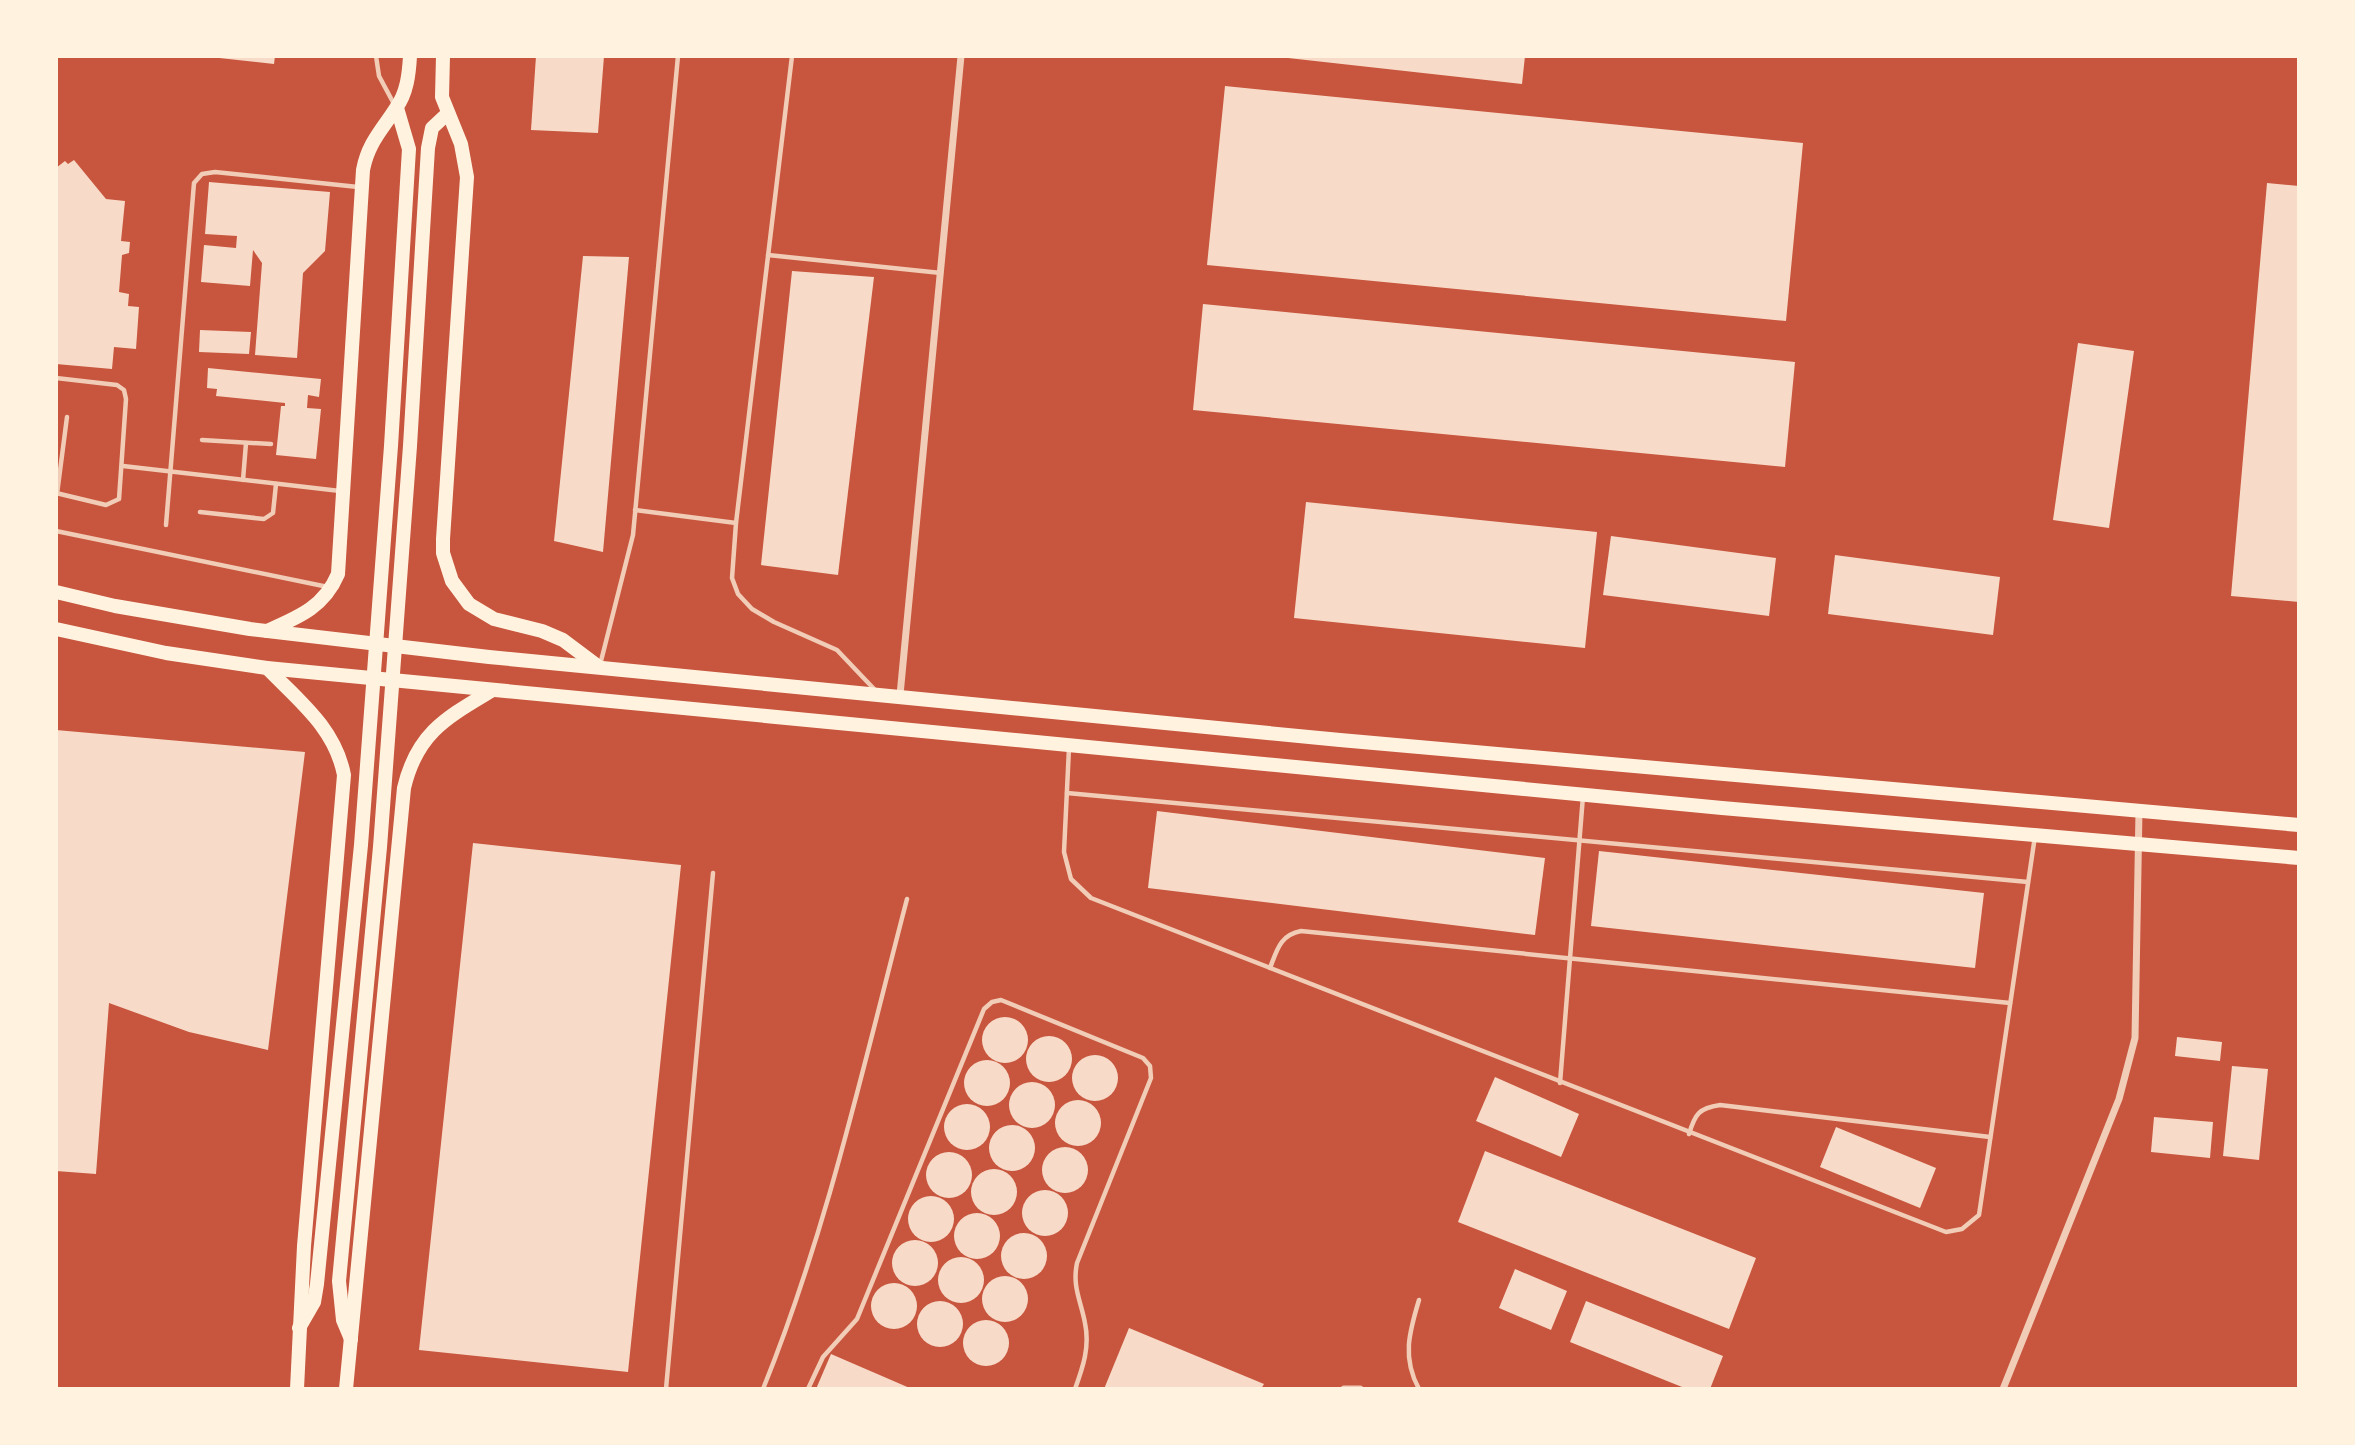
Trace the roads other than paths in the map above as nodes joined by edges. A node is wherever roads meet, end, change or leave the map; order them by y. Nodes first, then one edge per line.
1 (376, 56) edge
2 (410, 56) edge
3 (443, 56) edge
4 (678, 56) edge
5 (792, 56) edge
6 (961, 56) edge
7 (397, 108) junction
8 (447, 114) junction
9 (362, 187) junction
10 (768, 255) junction
11 (941, 273) junction
12 (56, 378) edge
13 (67, 418) dead end
14 (202, 440) dead end
15 (246, 443) junction
16 (271, 444) dead end
17 (123, 466) junction
18 (171, 472) junction
19 (243, 480) junction
20 (276, 484) junction
21 (344, 491) junction
22 (57, 494) edge
23 (635, 510) junction
24 (200, 512) dead end
25 (736, 523) junction
26 (166, 525) dead end
27 (56, 531) edge
28 (332, 588) junction
29 (56, 592) edge
30 (56, 629) edge
31 (267, 631) junction
32 (599, 667) junction
33 (267, 668) junction
34 (491, 691) junction
35 (878, 693) junction
36 (900, 695) junction
37 (1069, 747) junction
38 (1067, 793) junction
39 (1583, 795) junction
40 (2139, 811) junction
41 (2299, 825) edge
42 (2035, 836) junction
43 (1579, 841) junction
44 (2138, 845) junction
45 (2299, 859) edge
46 (713, 873) dead end
47 (2028, 882) junction
48 (906, 899) dead end
49 (1570, 958) junction
50 (1270, 968) junction
51 (2010, 1003) junction
52 (1560, 1083) junction
53 (1689, 1134) junction
54 (1990, 1137) junction
55 (1419, 1300) dead end
56 (299, 1328) junction
57 (351, 1339) junction
58 (297, 1389) edge
59 (346, 1389) edge
60 (666, 1389) edge
61 (763, 1389) edge
62 (808, 1389) edge
63 (1074, 1389) edge
64 (1344, 1389) edge
65 (1360, 1389) edge
66 (1419, 1389) edge
67 (2003, 1389) edge

1 - 7 lane
2 - 7 main road
3 - 8 main road
4 - 23 lane
5 - 10 lane
6 - 11 street
7 - 9 main road
7 - 56 main road
8 - 32 main road
8 - 57 main road
9 - 18 lane
9 - 21 main road
10 - 11 lane
10 - 25 lane
11 - 36 street
12 - 17 lane
13 - 22 lane
14 - 15 lane
15 - 16 lane
15 - 19 lane
17 - 18 lane
17 - 22 lane
18 - 19 lane
18 - 26 lane
19 - 20 lane
20 - 21 lane
20 - 24 lane
21 - 28 main road
23 - 25 lane
23 - 32 lane
25 - 35 lane
27 - 28 lane
28 - 31 main road
29 - 31 main road
30 - 33 main road
31 - 32 main road
32 - 35 main road
33 - 34 main road
33 - 56 main road
34 - 37 main road
34 - 57 main road
35 - 36 main road
36 - 40 main road
37 - 38 lane
37 - 39 main road
38 - 43 lane
38 - 50 lane
39 - 42 main road
39 - 43 lane
40 - 41 main road
40 - 44 street
42 - 44 main road
42 - 47 lane
43 - 47 lane
43 - 49 lane
44 - 45 main road
44 - 67 street
46 - 60 lane
47 - 51 lane
48 - 61 lane
49 - 50 lane
49 - 51 lane
49 - 52 lane
50 - 52 lane
51 - 54 lane
52 - 53 lane
53 - 54 lane
53 - 54 lane
55 - 66 lane
56 - 58 main road
57 - 59 main road
62 - 63 lane
64 - 65 street

